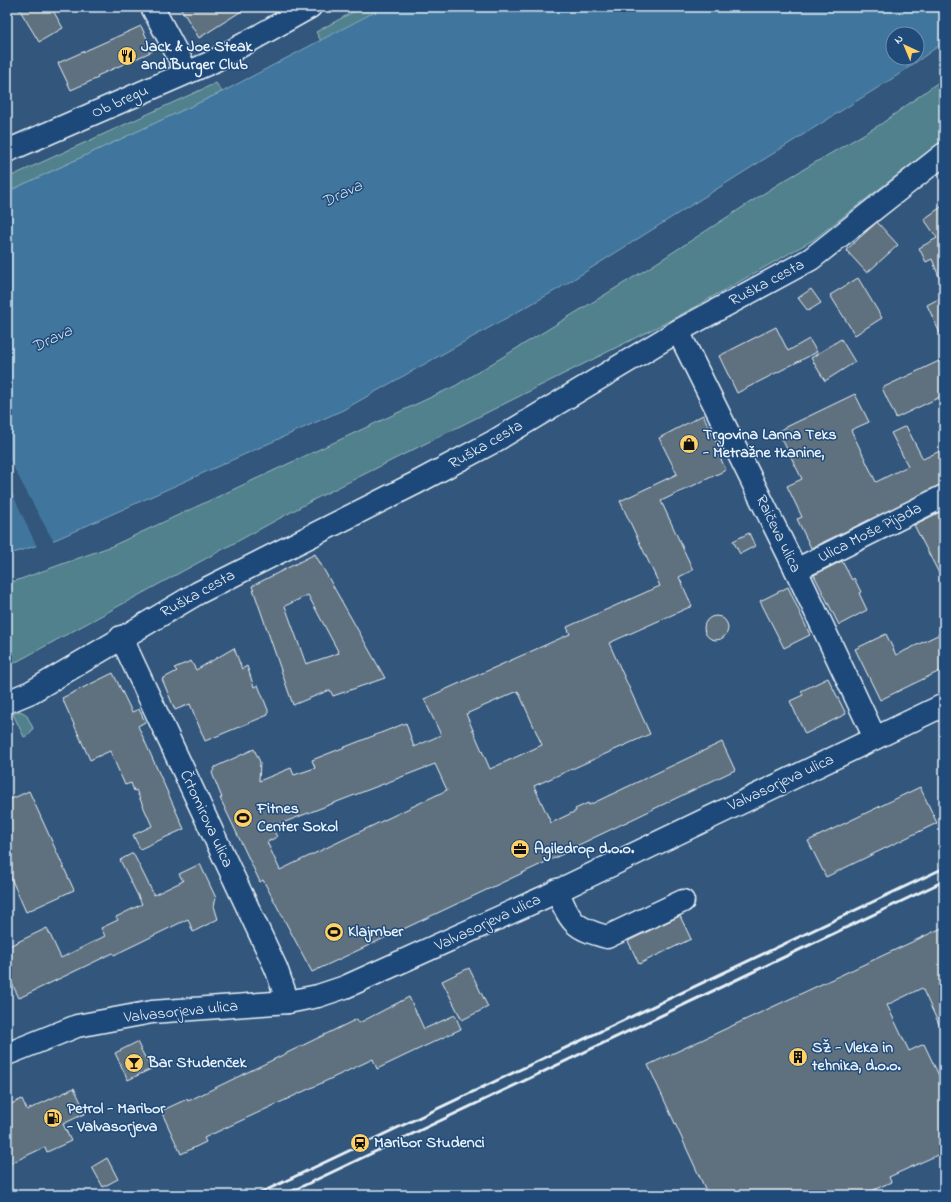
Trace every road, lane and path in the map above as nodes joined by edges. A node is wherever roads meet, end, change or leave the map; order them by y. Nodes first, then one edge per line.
1 (152, 7) edge
2 (310, 7) edge
3 (187, 72) junction
4 (7, 151) edge
5 (944, 154) edge
6 (678, 331) junction
7 (944, 496) edge
8 (796, 570) junction
9 (121, 637) junction
10 (7, 702) edge
11 (944, 705) edge
12 (875, 738) junction
13 (557, 890) junction
14 (683, 901) dead end
15 (288, 1002) junction
16 (7, 1054) edge

1 - 3 street
2 - 3 street, Ob bregu
3 - 4 street, Ob bregu
5 - 6 street, Ruška cesta
6 - 8 street, Raičeva ulica
6 - 9 street, Ruška cesta
7 - 8 street, Ulica Moše Pijada
8 - 12 street, Raičeva ulica
9 - 10 street, Ruška cesta
9 - 15 street, Črtomirova ulica
11 - 12 street, Valvasorjeva ulica
12 - 13 street, Valvasorjeva ulica
13 - 14 street
13 - 15 street, Valvasorjeva ulica
15 - 16 street, Valvasorjeva ulica

